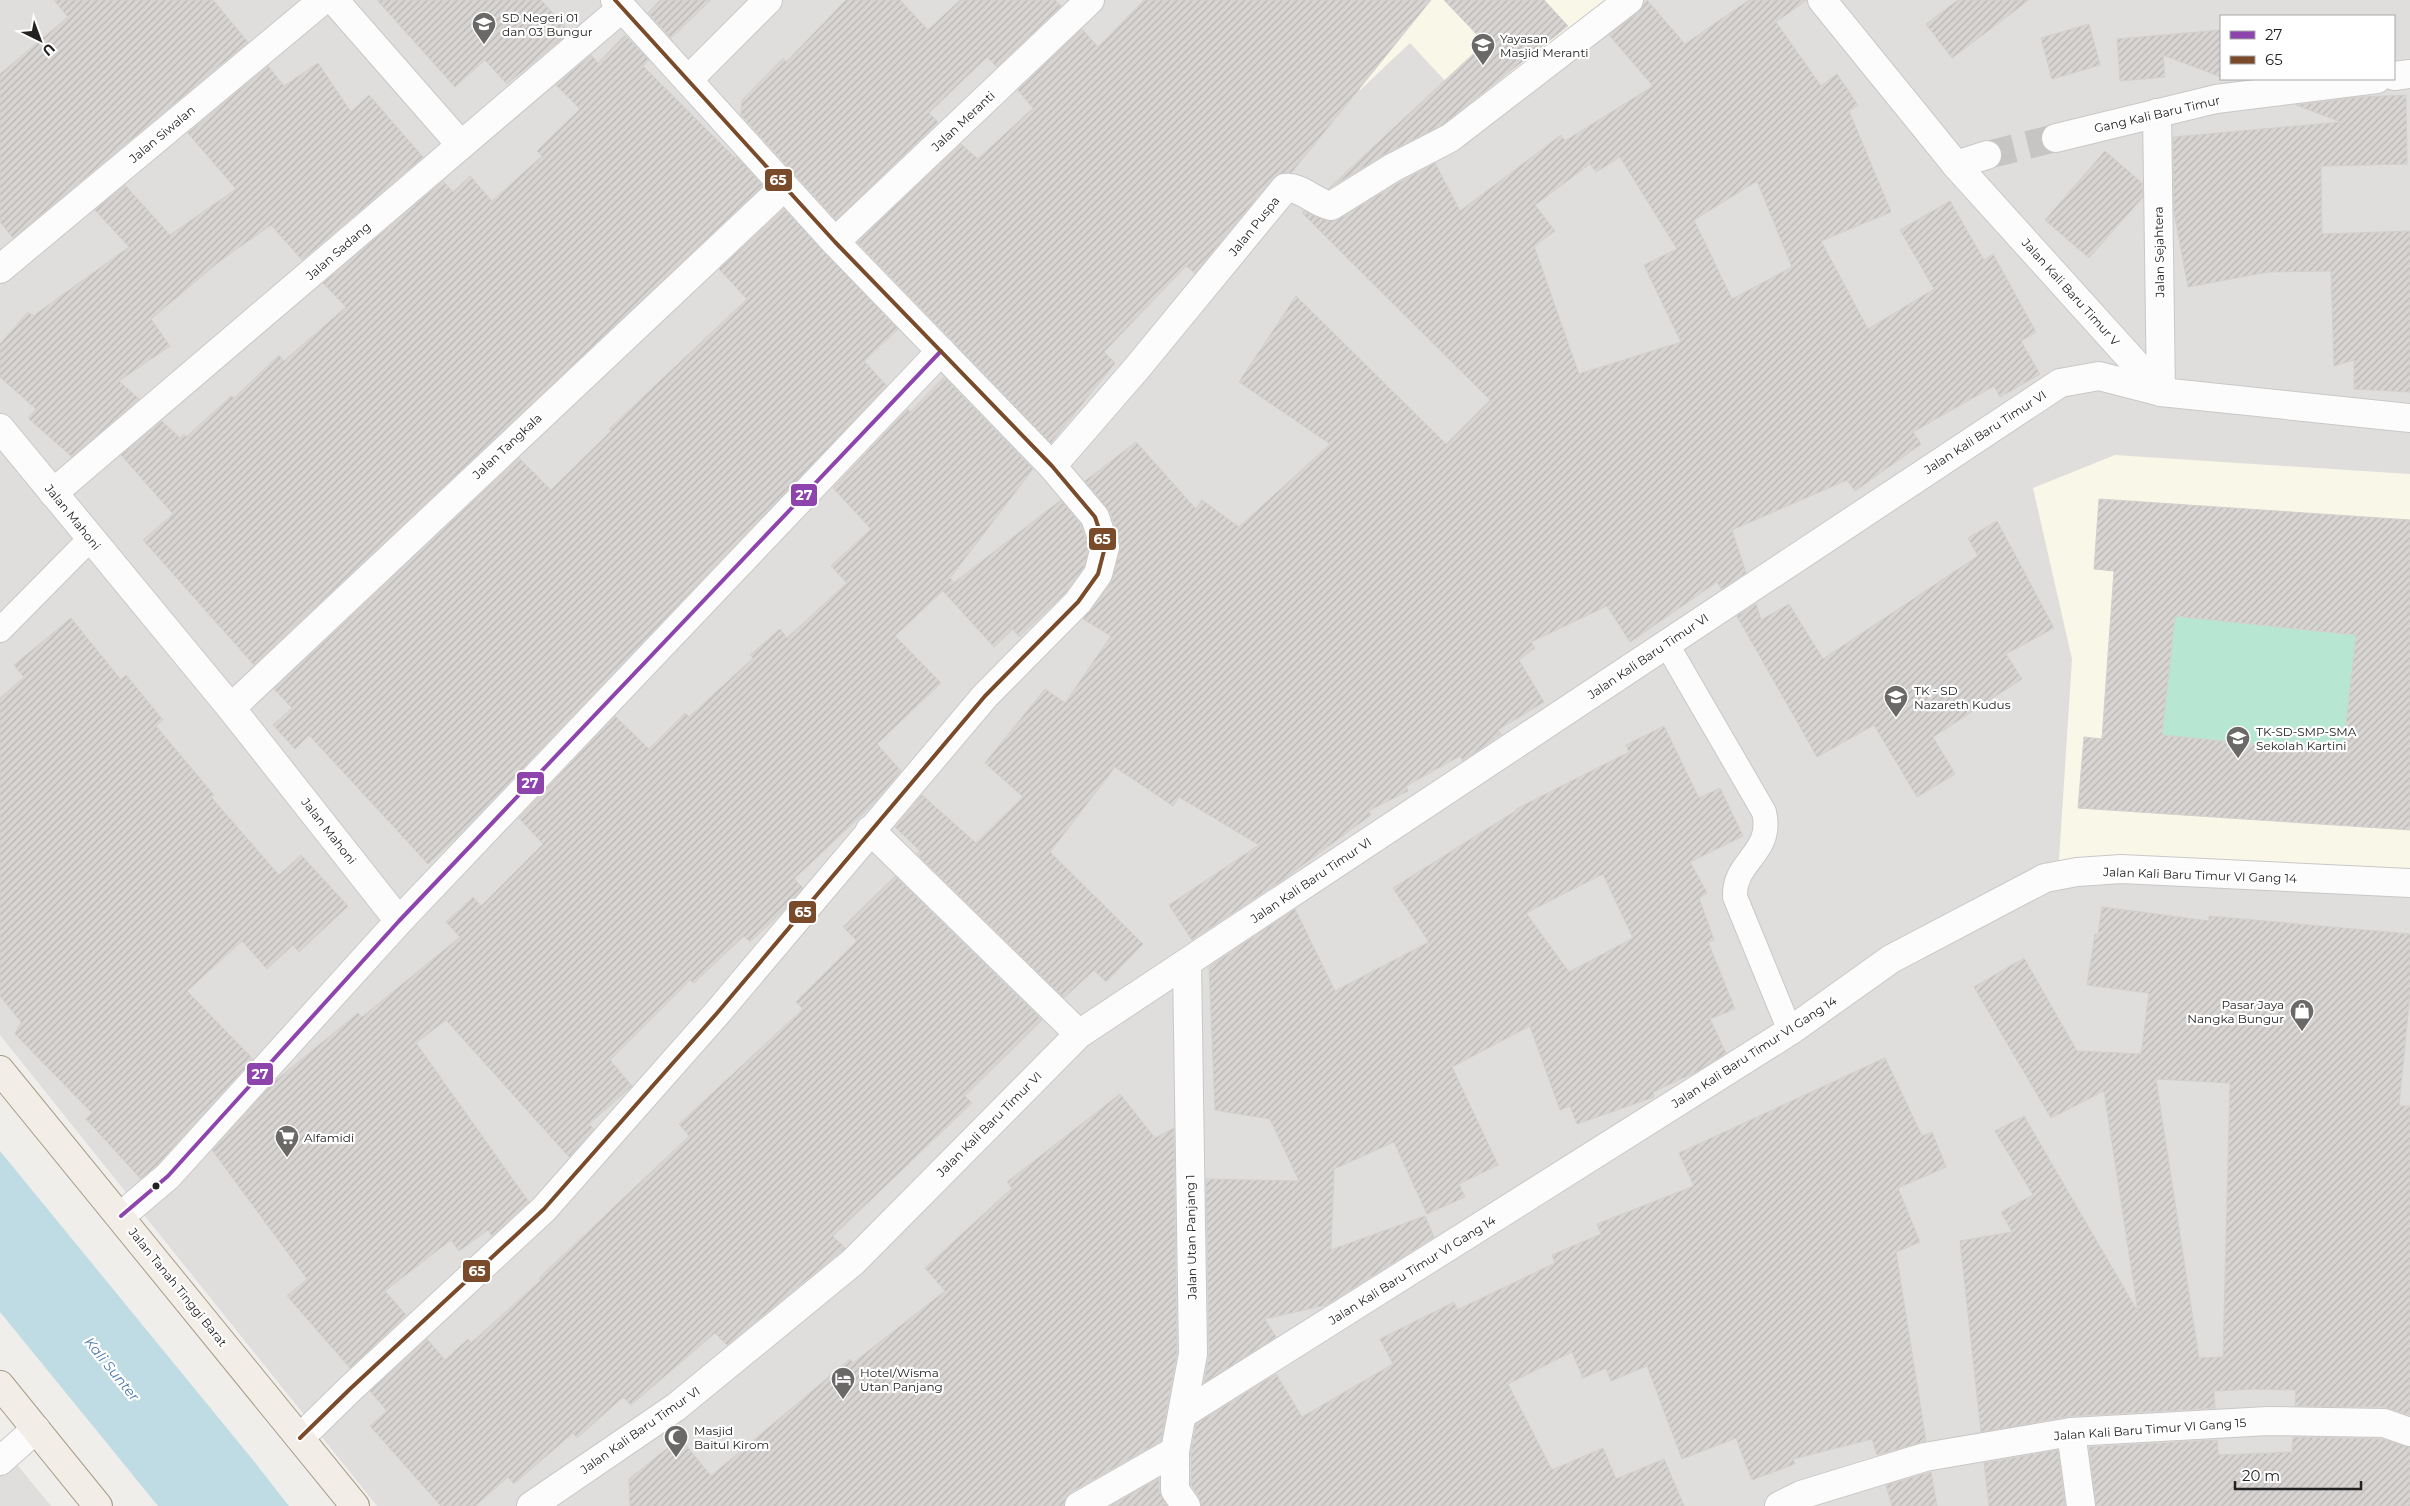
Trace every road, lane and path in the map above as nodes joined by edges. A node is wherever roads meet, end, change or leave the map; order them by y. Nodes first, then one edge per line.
1 (323, 0) edge
2 (334, 0) edge
3 (768, 0) edge
4 (1090, 0) edge
5 (1629, 0) edge
6 (1822, 0) edge
7 (618, 4) edge
8 (2410, 74) edge
9 (2395, 76) edge
10 (688, 80) junction
11 (2369, 80) edge
12 (2157, 113) junction
13 (2056, 138) tunnel mouth
14 (461, 145) junction
15 (1986, 156) tunnel mouth
16 (1956, 165) junction
17 (784, 187) junction
18 (835, 242) junction
19 (0, 269) edge
20 (941, 351) junction
21 (2162, 392) junction
22 (2410, 418) edge
23 (0, 428) edge
24 (1052, 466) junction
25 (53, 493) junction
26 (90, 539) junction
27 (0, 630) edge
28 (1666, 643) junction
29 (231, 708) junction
30 (870, 830) junction
31 (2410, 883) edge
32 (399, 921) junction
33 (1188, 962) junction
34 (1790, 1032) junction
35 (1079, 1034) junction
36 (0, 1070) edge
37 (121, 1216) junction
38 (0, 1385) edge
39 (1184, 1414) junction
40 (36, 1429) junction
41 (2071, 1432) junction
42 (2410, 1432) edge
43 (300, 1438) junction
44 (1175, 1451) junction
45 (0, 1461) edge
46 (98, 1506) edge
47 (355, 1506) edge
48 (531, 1506) edge
49 (1079, 1506) edge
50 (1186, 1506) edge
51 (1779, 1506) edge
52 (2081, 1506) edge

1 - 19 street, Jalan Siwalan
2 - 14 street
3 - 10 street
4 - 18 street, Jalan Meranti
5 - 24 street, Jalan Puspa
6 - 16 street, Jalan Kali Baru Timur V
7 - 10 street
7 - 14 street, Jalan Sadang
8 - 9 street
10 - 17 street
11 - 12 street, Gang Kali Baru Timur
12 - 13 street, Gang Kali Baru Timur
12 - 21 street, Jalan Sejahtera
14 - 25 street, Jalan Sadang
15 - 16 street
16 - 21 street, Jalan Kali Baru Timur V
17 - 18 street
17 - 29 street, Jalan Tangkala
18 - 20 street
20 - 24 street
20 - 32 street
21 - 22 street
21 - 28 street, Jalan Kali Baru Timur VI
23 - 25 street, Jalan Mahoni
24 - 30 street
25 - 26 street, Jalan Mahoni
26 - 27 lane
26 - 29 street, Jalan Mahoni
28 - 33 street, Jalan Kali Baru Timur VI
28 - 34 lane
29 - 32 street, Jalan Mahoni
30 - 35 street
30 - 43 street
31 - 34 street, Jalan Kali Baru Timur VI Gang 14
32 - 37 street
33 - 35 street, Jalan Kali Baru Timur VI
33 - 39 street, Jalan Utan Panjang 1
34 - 39 street, Jalan Kali Baru Timur VI Gang 14
35 - 48 street, Jalan Kali Baru Timur VI
36 - 37 main road, Jalan Tanah Tinggi Barat
37 - 43 main road, Jalan Tanah Tinggi Barat
38 - 40 main road
39 - 44 street, Jalan Utan Panjang 1
40 - 45 street
40 - 46 main road
41 - 42 street, Jalan Kali Baru Timur VI Gang 15
41 - 51 street, Jalan Kali Baru Timur VI Gang 15
41 - 52 street
43 - 47 main road, Jalan Tanah Tinggi Barat
44 - 49 street
44 - 50 street, Jalan Utan Panjang 1

